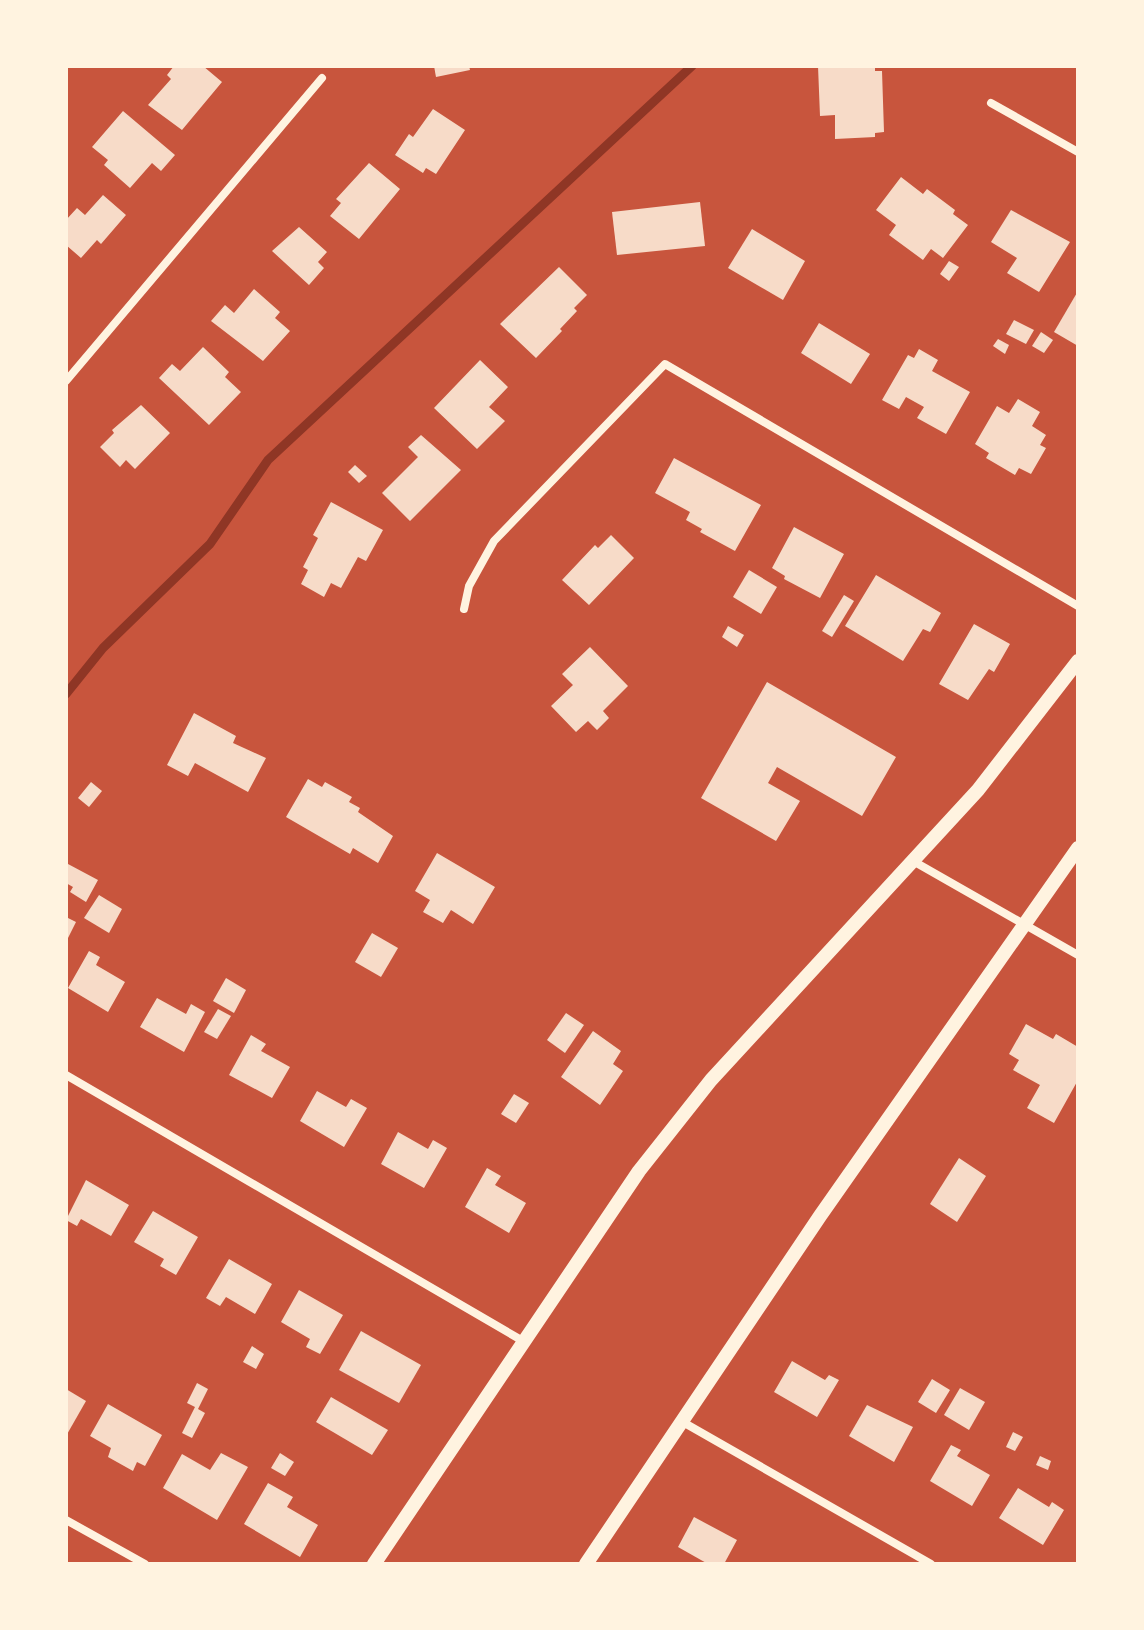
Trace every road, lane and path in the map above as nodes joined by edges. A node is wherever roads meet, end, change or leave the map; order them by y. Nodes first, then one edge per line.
1 (322, 78) dead end
2 (991, 103) dead end
3 (1078, 152) edge
4 (66, 381) edge
5 (1078, 606) edge
6 (464, 609) dead end
7 (1078, 661) edge
8 (1078, 848) edge
9 (913, 861) junction
10 (1024, 925) junction
11 (1078, 955) edge
12 (66, 1075) edge
13 (523, 1341) junction
14 (681, 1421) junction
15 (66, 1520) edge
16 (145, 1564) edge
17 (374, 1564) edge
18 (586, 1564) edge
19 (931, 1564) edge

1 - 4 street
2 - 3 street
5 - 6 street
7 - 9 street
8 - 10 street
9 - 10 street
9 - 13 street
10 - 11 street
10 - 14 street
12 - 13 street
13 - 17 street
14 - 18 street
14 - 19 street
15 - 16 street

